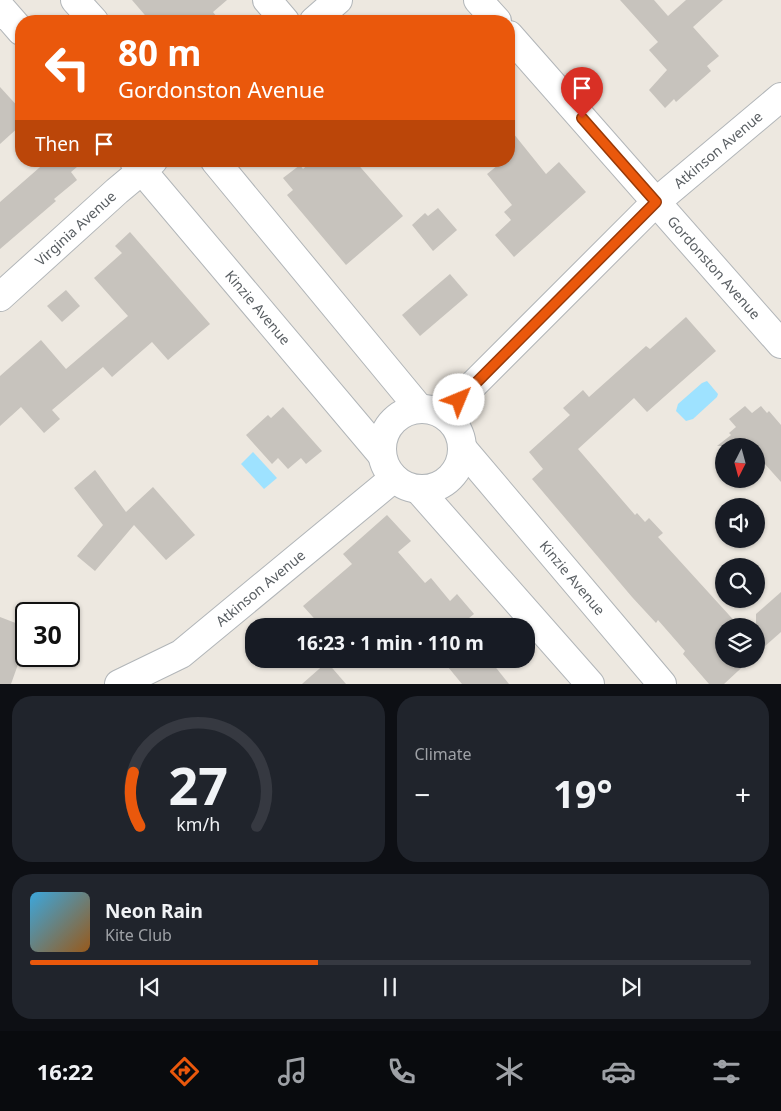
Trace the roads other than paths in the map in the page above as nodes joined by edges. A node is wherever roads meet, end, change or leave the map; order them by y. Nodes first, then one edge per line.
1 (75, 0) edge
2 (267, 0) edge
3 (338, 0) edge
4 (478, 0) edge
5 (0, 7) edge
6 (89, 15) edge
7 (280, 15) edge
8 (321, 15) edge
9 (492, 15) edge
10 (15, 25) edge
11 (515, 41) edge
12 (781, 97) edge
13 (140, 167) edge
14 (145, 167) edge
15 (220, 167) edge
16 (656, 202) junction
17 (0, 297) edge
18 (781, 344) edge
19 (419, 408) junction
20 (444, 414) junction
21 (463, 449) junction
22 (398, 474) junction
23 (119, 684) edge
24 (590, 684) edge
25 (662, 684) edge

1 - 6 street
2 - 7 street
3 - 8 street
4 - 9 street
5 - 10 street
11 - 16 street, Gordonston Avenue
12 - 16 street, Atkinson Avenue
13 - 17 street, Virginia Avenue
14 - 22 street, Kinzie Avenue
15 - 19 street
16 - 18 street, Gordonston Avenue
16 - 20 street, Atkinson Avenue
19 - 20 street
19 - 22 street
20 - 21 street
21 - 22 street, Atkinson Avenue
21 - 25 street, Kinzie Avenue
22 - 23 street, Atkinson Avenue
22 - 24 street, Kinzie Avenue

